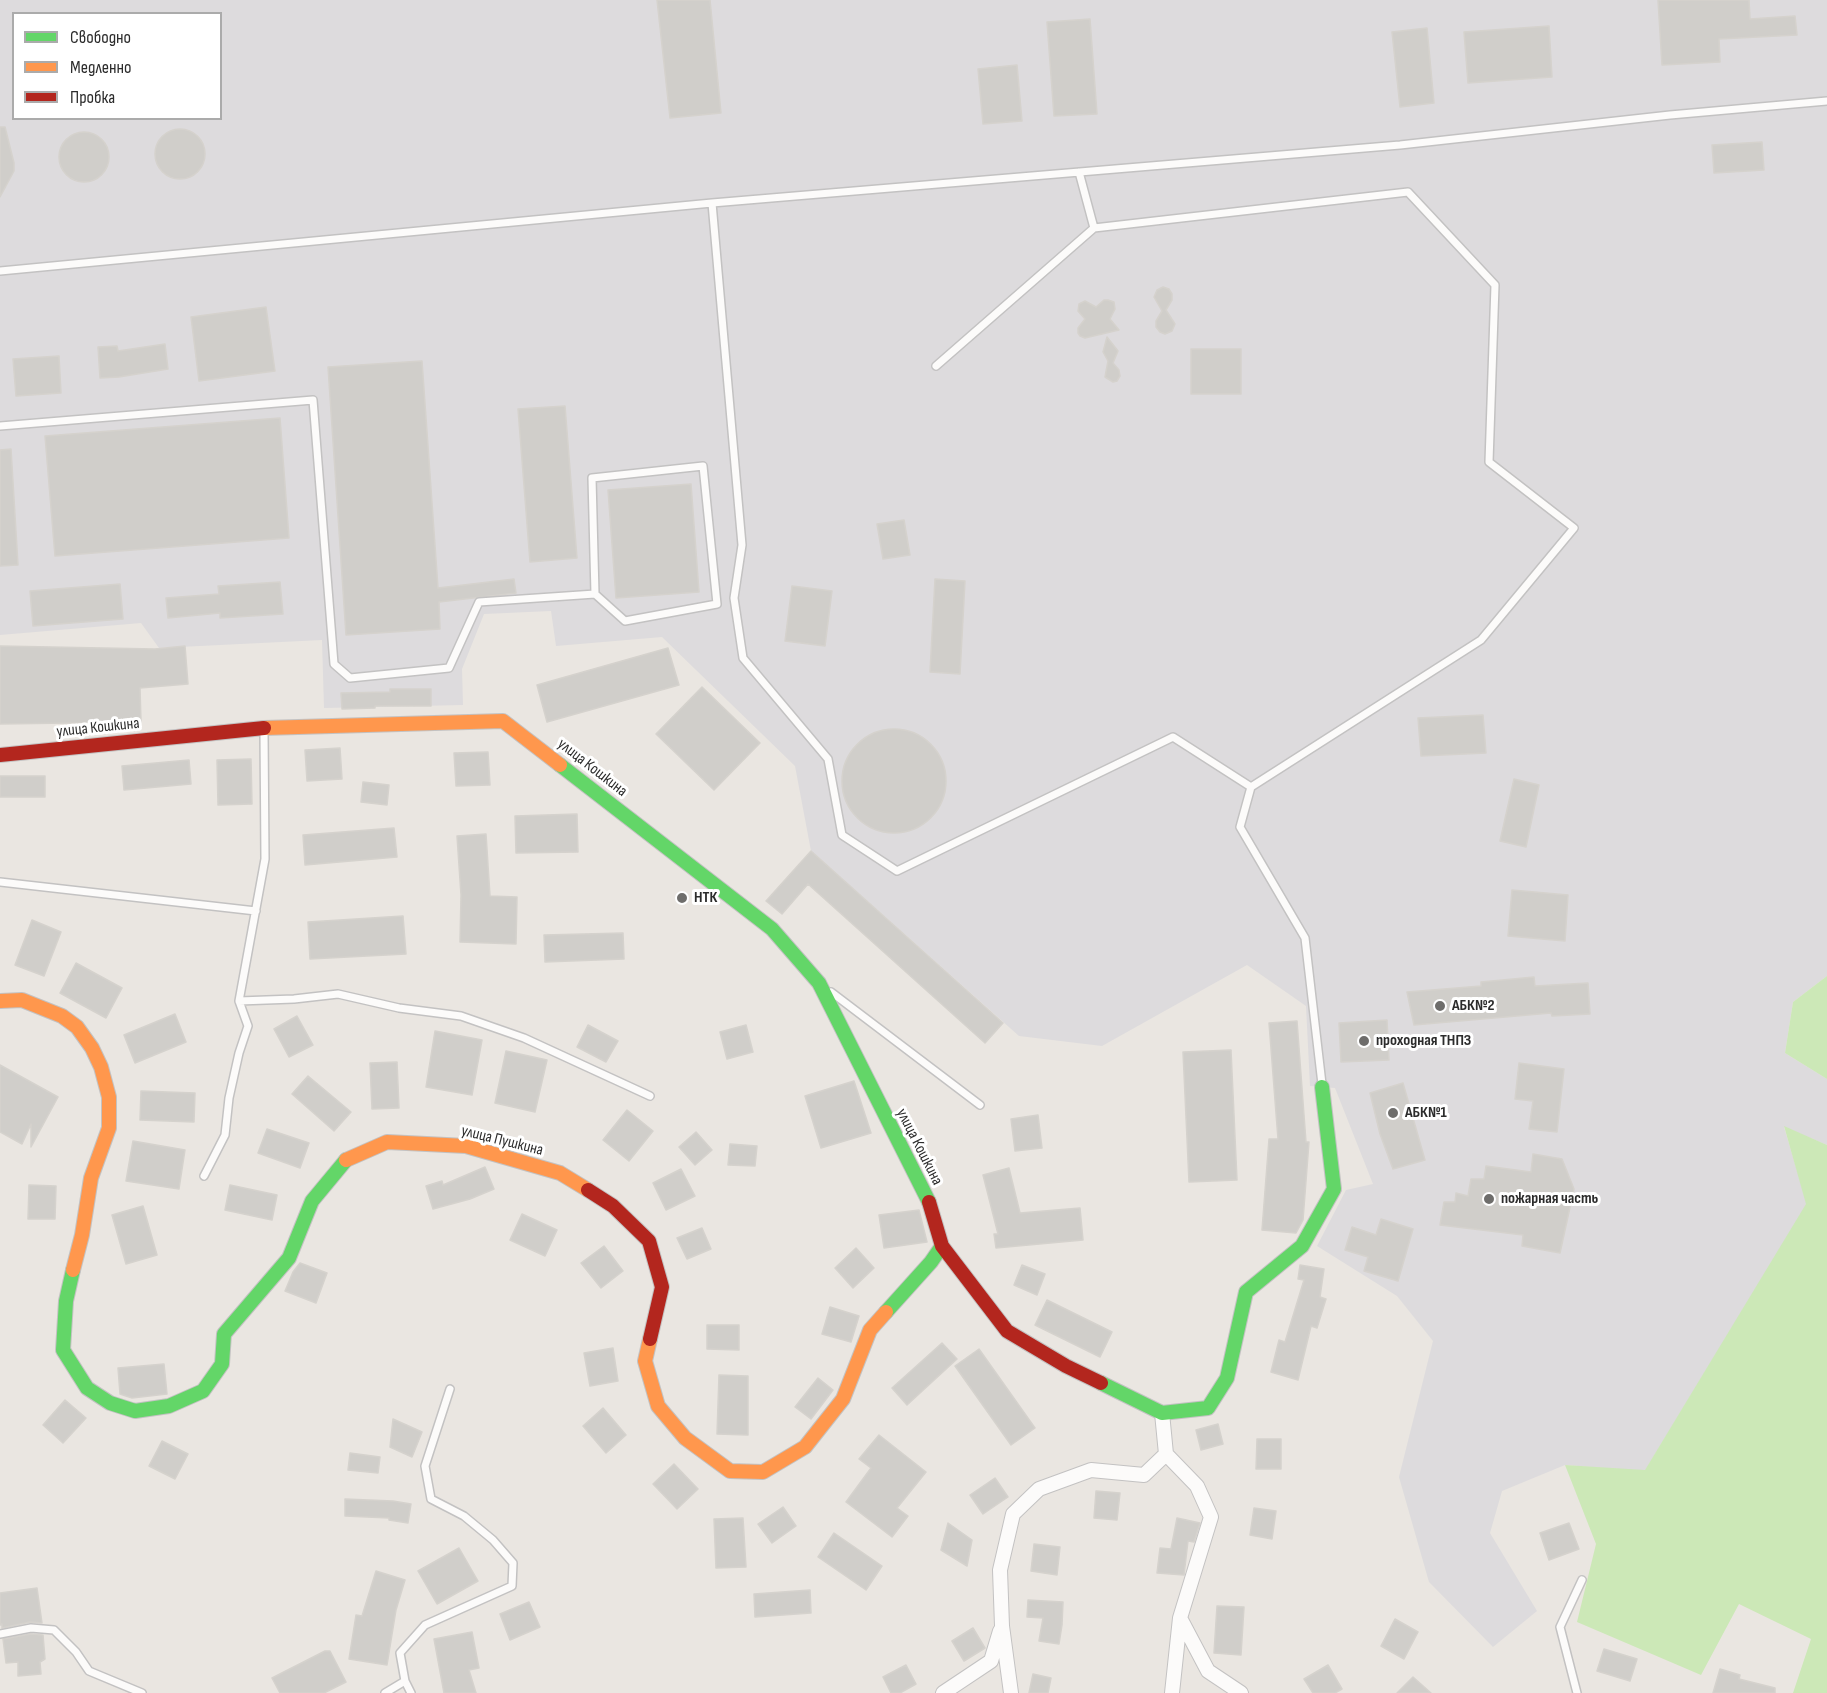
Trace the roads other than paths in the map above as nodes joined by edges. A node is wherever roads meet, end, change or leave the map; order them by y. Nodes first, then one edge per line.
1 (1827, 101) edge
2 (1078, 172) junction
3 (712, 203) junction
4 (1094, 228) junction
5 (0, 271) edge
6 (936, 366) dead end
7 (0, 426) edge
8 (595, 594) junction
9 (264, 728) junction
10 (0, 755) edge
11 (1251, 786) junction
12 (0, 882) edge
13 (256, 911) junction
14 (819, 983) junction
15 (0, 1001) edge
16 (239, 1001) junction
17 (1322, 1087) joint
18 (650, 1096) dead end
19 (980, 1105) dead end
20 (204, 1176) dead end
21 (942, 1246) junction
22 (450, 1389) dead end
23 (1162, 1413) junction
24 (1166, 1454) junction
25 (1582, 1580) dead end
26 (1180, 1617) junction
27 (1002, 1626) junction
28 (0, 1634) edge
29 (405, 1681) junction
30 (142, 1693) edge
31 (385, 1693) edge
32 (411, 1693) edge
33 (943, 1693) edge
34 (1011, 1693) edge
35 (1172, 1693) edge
36 (1241, 1693) edge
37 (1577, 1693) edge

1 - 2 lane
2 - 3 lane
2 - 4 lane
3 - 5 lane
3 - 11 lane
4 - 6 lane
4 - 11 lane
7 - 8 lane
8 - 8 lane
9 - 10 street, улица Кошкина
9 - 13 lane
9 - 14 street, улица Кошкина
11 - 17 lane
12 - 13 lane
13 - 16 lane
14 - 19 lane
14 - 21 street, улица Кошкина
15 - 21 street, улица Пушкина
16 - 18 lane
16 - 20 lane
17 - 23 street
21 - 23 street
22 - 29 lane
23 - 24 street
24 - 26 street
24 - 27 street
25 - 37 lane
26 - 35 street
26 - 36 street
27 - 33 street
27 - 34 street
28 - 30 lane
29 - 31 lane
29 - 32 lane

